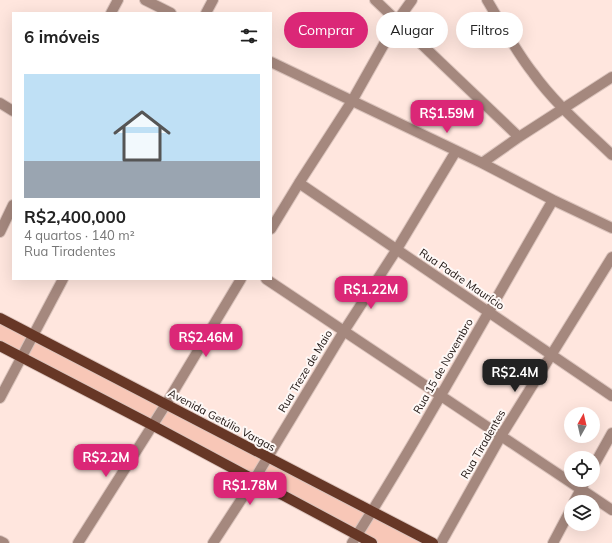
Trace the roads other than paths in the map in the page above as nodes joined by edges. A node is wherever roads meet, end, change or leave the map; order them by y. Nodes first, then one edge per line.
1 (118, 0) edge
2 (145, 0) edge
3 (213, 0) edge
4 (375, 0) edge
5 (412, 0) edge
6 (488, 0) edge
7 (112, 12) edge
8 (169, 12) edge
9 (207, 12) edge
10 (388, 12) edge
11 (403, 12) edge
12 (382, 48) edge
13 (425, 48) edge
14 (272, 62) edge
15 (612, 77) edge
16 (352, 101) junction
17 (0, 102) edge
18 (563, 108) junction
19 (12, 110) edge
20 (519, 137) junction
21 (456, 151) junction
22 (612, 155) edge
23 (482, 162) junction
24 (298, 183) junction
25 (553, 200) junction
26 (12, 207) edge
27 (272, 227) edge
28 (612, 228) edge
29 (0, 232) edge
30 (397, 249) junction
31 (612, 257) edge
32 (62, 280) edge
33 (240, 280) edge
34 (268, 280) edge
35 (488, 312) junction
36 (0, 318) edge
37 (344, 331) junction
38 (33, 335) junction
39 (0, 346) edge
40 (551, 354) junction
41 (21, 358) junction
42 (441, 396) junction
43 (612, 396) edge
44 (0, 398) edge
45 (166, 404) junction
46 (152, 425) junction
47 (612, 433) edge
48 (501, 436) junction
49 (600, 454) edge
50 (267, 457) junction
51 (254, 480) junction
52 (582, 487) edge
53 (581, 490) junction
54 (578, 495) edge
55 (612, 510) edge
56 (371, 511) junction
57 (564, 522) edge
58 (354, 539) edge
59 (0, 541) edge
60 (4, 543) edge
61 (78, 543) edge
62 (213, 543) edge
63 (372, 543) edge
64 (433, 543) edge
65 (441, 543) edge
66 (553, 543) edge

1 - 7 street
2 - 8 street
3 - 9 street
4 - 10 street
5 - 11 street
6 - 18 street
12 - 16 street
13 - 20 street
14 - 16 street
15 - 18 street
16 - 21 street
16 - 24 street
17 - 19 street
18 - 20 street
18 - 22 street
20 - 23 street
21 - 23 street
21 - 30 street, Rua Treze de Maio
23 - 25 street
24 - 27 street
24 - 30 street, Rua Padre Maurício
25 - 28 street
25 - 35 street, Rua 15 de Novembro
26 - 29 street
30 - 35 street, Rua Padre Maurício
30 - 37 street, Rua Treze de Maio
31 - 40 street, Rua Tiradentes
32 - 38 street
33 - 45 street
34 - 37 street
35 - 40 street, Rua Padre Maurício
35 - 42 street, Rua 15 de Novembro
36 - 38 main road, Avenida Getúlio Vargas
37 - 42 street
37 - 50 street, Rua Treze de Maio
38 - 41 street
38 - 45 main road, Avenida Getúlio Vargas
39 - 41 main road
40 - 43 street, Rua Padre Maurício
40 - 48 street, Rua Tiradentes
41 - 44 street
41 - 46 main road
42 - 48 street
42 - 56 street, Rua 15 de Novembro
45 - 46 street
45 - 50 main road, Avenida Getúlio Vargas
46 - 51 main road
46 - 61 street
47 - 49 street
48 - 53 street
48 - 65 street, Rua Tiradentes
50 - 51 street, Rua Treze de Maio
50 - 56 main road, Avenida Getúlio Vargas
51 - 58 main road
51 - 62 street, Rua Treze de Maio
52 - 53 street
53 - 54 street
53 - 55 street
56 - 58 street, Rua 15 de Novembro
56 - 64 main road, Avenida Getúlio Vargas
57 - 66 street
58 - 63 main road
59 - 60 street

